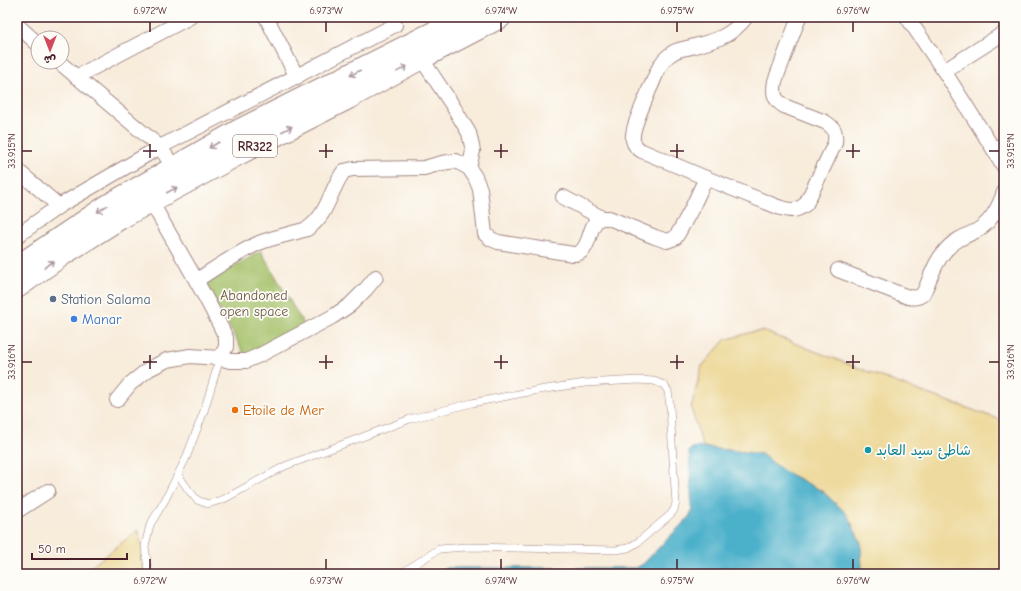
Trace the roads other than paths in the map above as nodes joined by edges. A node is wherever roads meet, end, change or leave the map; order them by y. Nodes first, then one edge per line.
1 (190, 17) edge
2 (266, 17) edge
3 (465, 17) edge
4 (500, 17) edge
5 (746, 17) edge
6 (799, 17) edge
7 (906, 17) edge
8 (393, 21) edge
9 (17, 25) edge
10 (1004, 33) edge
11 (30, 37) edge
12 (414, 52) junction
13 (68, 70) edge
14 (944, 71) junction
15 (76, 77) junction
16 (297, 77) junction
17 (160, 147) junction
18 (999, 147) edge
19 (1004, 167) edge
20 (174, 168) junction
21 (469, 168) junction
22 (17, 170) edge
23 (706, 178) junction
24 (1004, 192) edge
25 (563, 198) dead end
26 (151, 201) junction
27 (59, 206) junction
28 (602, 218) junction
29 (17, 236) edge
30 (17, 267) edge
31 (838, 270) dead end
32 (376, 277) dead end
33 (197, 280) junction
34 (17, 287) edge
35 (220, 358) junction
36 (116, 400) dead end
37 (178, 475) junction
38 (48, 491) dead end
39 (17, 511) edge
40 (150, 574) edge
41 (400, 574) edge

1 - 15 street
2 - 16 street
3 - 12 main road, RR322
4 - 12 main road, RR322
5 - 23 street
6 - 23 street
7 - 14 street
8 - 12 street
8 - 16 street
9 - 11 street
10 - 14 street
12 -> 20 main road, RR322
12 - 21 street
26 -> 12 main road, RR322
13 - 15 street
14 - 18 street
15 - 17 street
16 - 17 street
17 - 20 street
17 - 27 street
18 - 19 street
20 -> 30 main road, RR322
21 - 28 street
21 - 33 street
22 - 27 street
23 - 28 street
24 - 31 street
25 - 28 street
26 - 33 street
34 -> 26 main road, RR322
27 - 29 street
32 - 35 street
33 - 35 street
35 - 36 street
35 - 37 lane
37 - 40 lane
37 - 41 lane
38 - 39 street

